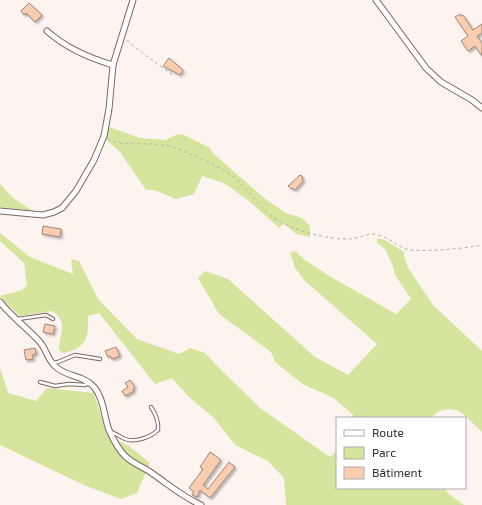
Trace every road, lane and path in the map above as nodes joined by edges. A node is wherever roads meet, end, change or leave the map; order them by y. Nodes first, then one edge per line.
1 (133, 0) edge
2 (376, 0) edge
3 (47, 31) dead end
4 (122, 36) junction
5 (113, 65) junction
6 (174, 76) dead end
7 (482, 108) edge
8 (104, 136) junction
9 (0, 211) edge
10 (482, 245) edge
11 (0, 302) edge
12 (53, 319) dead end
13 (16, 320) junction
14 (100, 359) dead end
15 (52, 363) junction
16 (40, 382) dead end
17 (89, 382) junction
18 (150, 407) dead end
19 (110, 432) junction
20 (201, 505) edge

1 - 4 street
2 - 7 street
3 - 5 street
4 - 5 street
4 - 6 path
5 - 8 street
8 - 9 street
8 - 10 path
11 - 13 street
12 - 13 lane
13 - 15 street
14 - 15 lane
15 - 17 street
16 - 17 lane
17 - 19 street
18 - 19 lane
19 - 20 street

